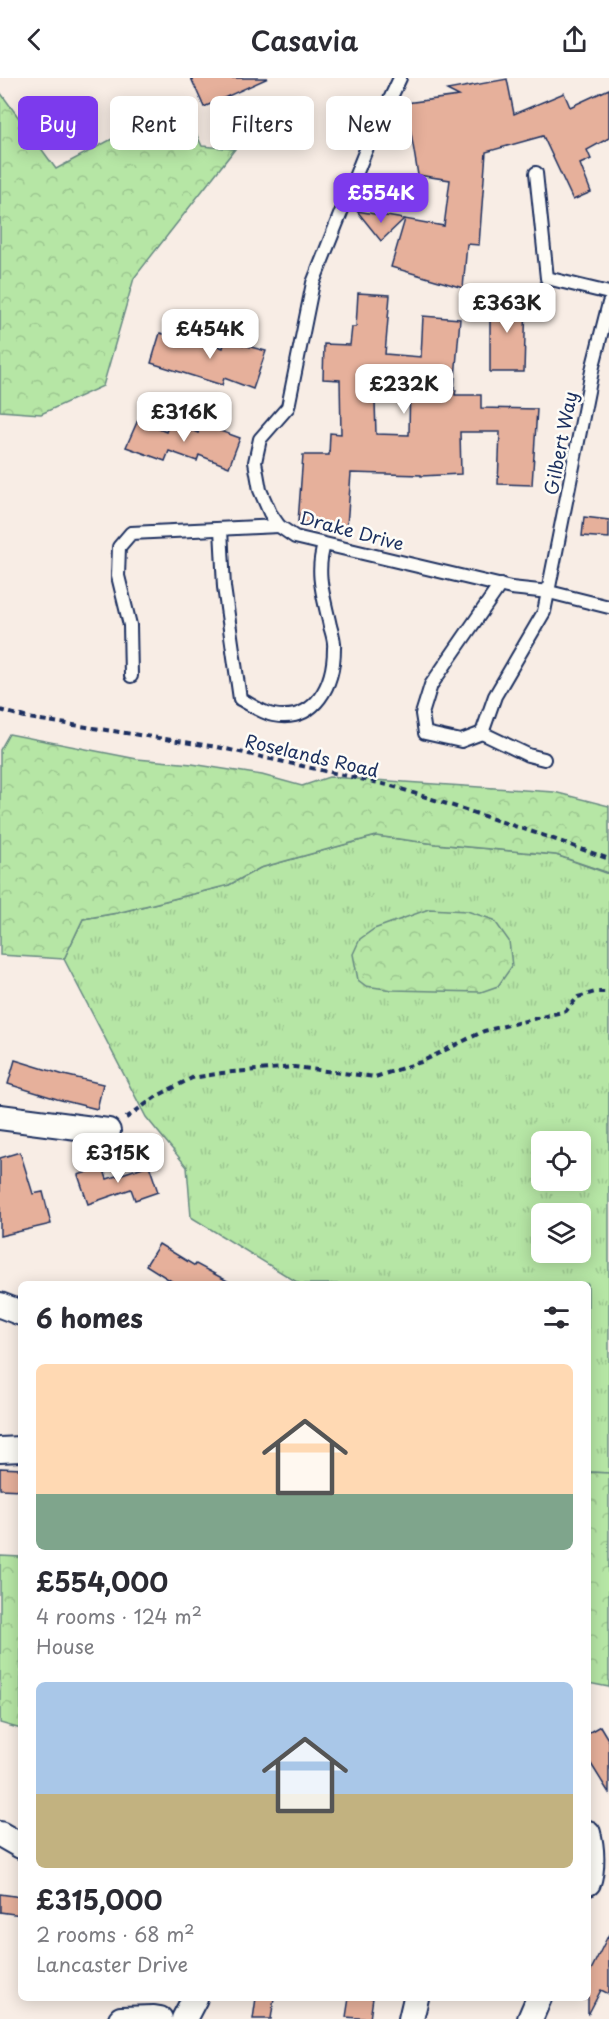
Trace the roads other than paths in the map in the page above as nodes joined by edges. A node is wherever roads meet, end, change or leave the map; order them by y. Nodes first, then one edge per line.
1 (400, 78) edge
2 (536, 173) dead end
3 (609, 293) edge
4 (609, 303) edge
5 (279, 526) junction
6 (221, 529) junction
7 (324, 545) junction
8 (500, 585) junction
9 (549, 592) junction
10 (609, 607) edge
11 (131, 676) dead end
12 (482, 733) junction
13 (544, 759) dead end
14 (0, 1118) edge
15 (108, 1131) road end
16 (0, 1305) edge
17 (18, 1312) edge
18 (18, 1449) edge
19 (0, 1450) edge
20 (0, 1834) edge
21 (18, 1844) edge
22 (193, 2001) edge
23 (415, 2001) edge
24 (538, 2001) edge
25 (121, 2019) edge
26 (160, 2019) edge
27 (184, 2019) edge
28 (411, 2019) edge
29 (530, 2019) edge

1 - 5 lane, Drake Drive
2 - 3 lane
4 - 9 lane, Gilbert Way
5 - 6 lane
5 - 7 lane, Drake Drive
6 - 7 lane
6 - 11 lane
7 - 8 lane, Drake Drive
8 - 9 lane, Drake Drive
8 - 12 lane
9 - 10 lane, Drake Drive
9 - 12 lane, Gilbert Way
12 - 13 lane
14 - 15 street
16 - 17 street
18 - 19 street
20 - 21 street
22 - 27 street
23 - 28 street
24 - 29 street
25 - 26 street

